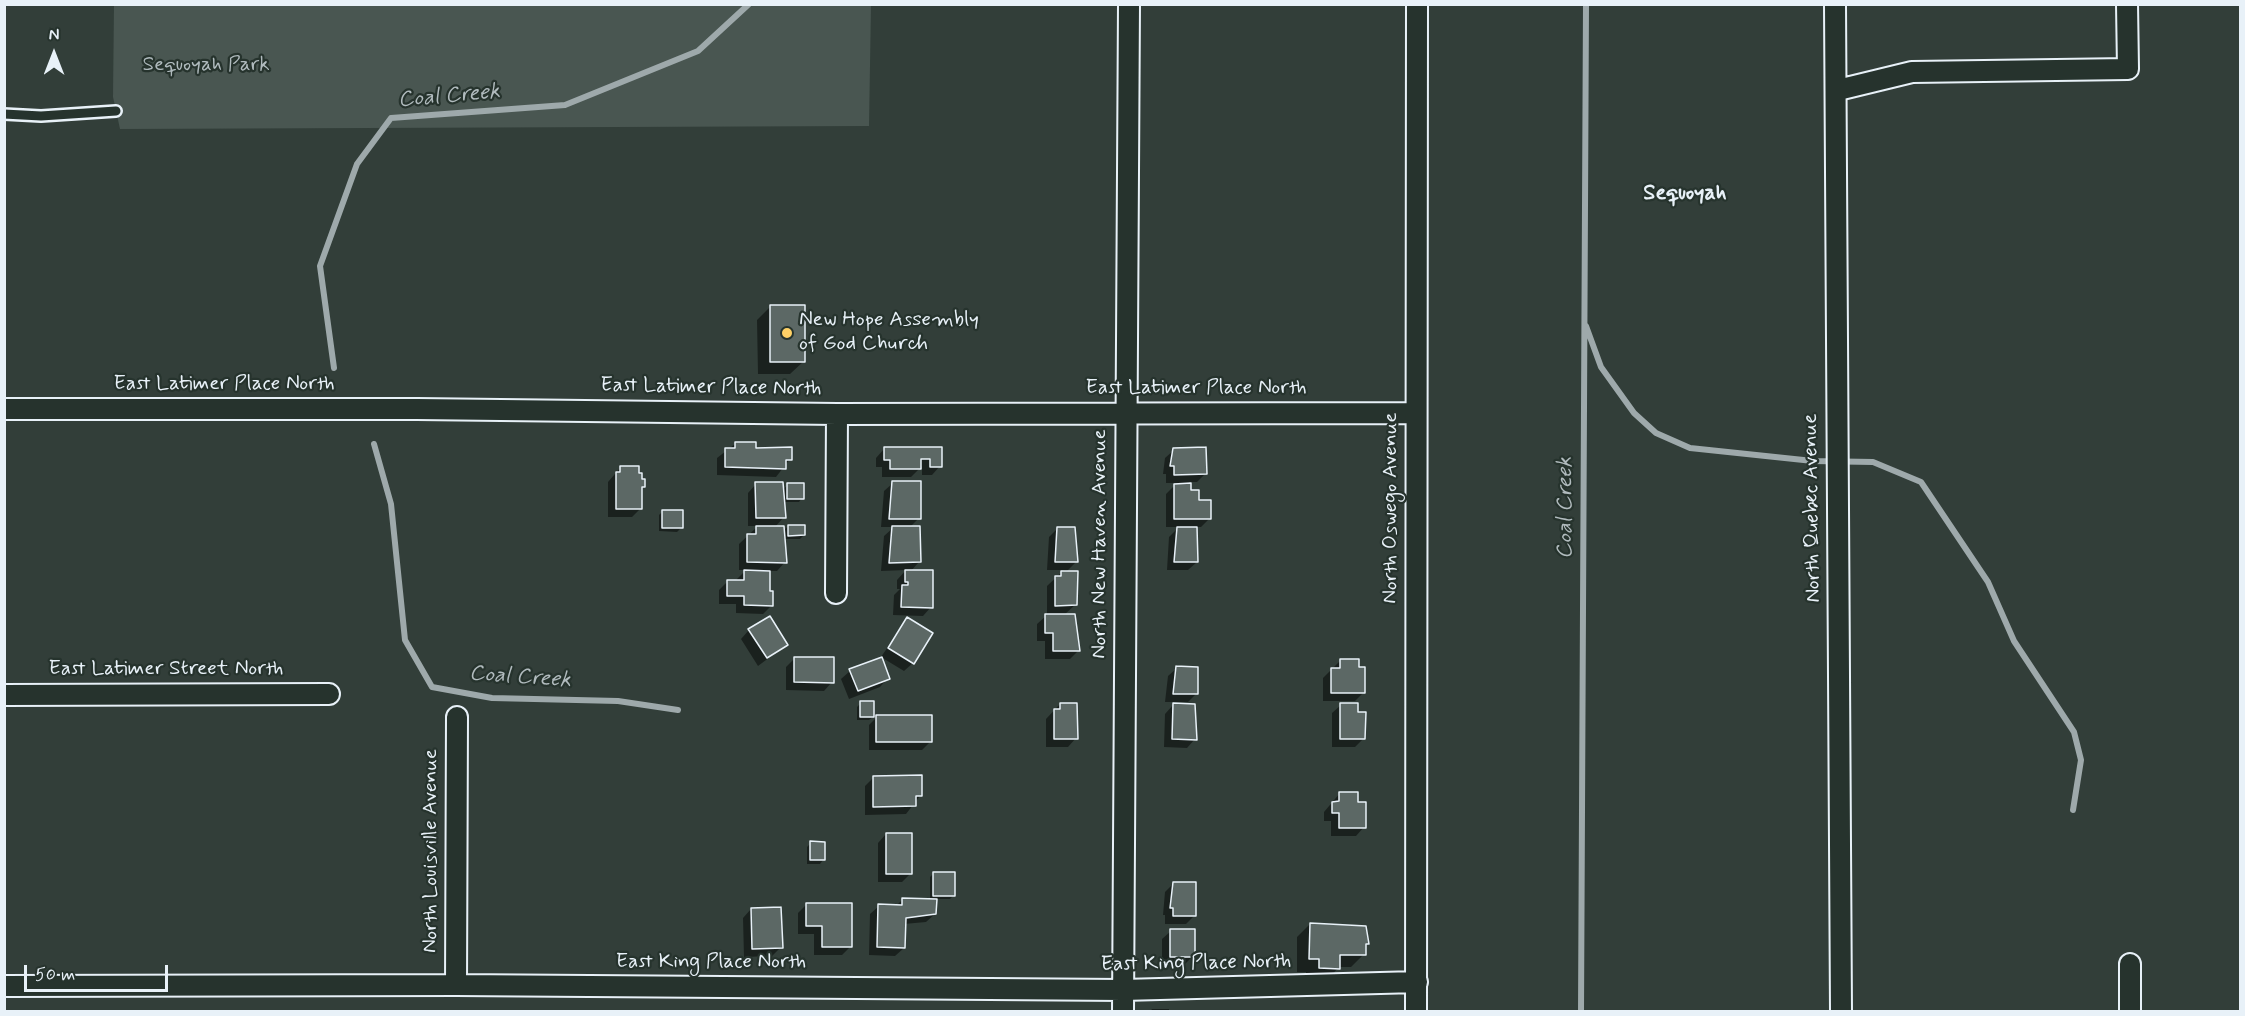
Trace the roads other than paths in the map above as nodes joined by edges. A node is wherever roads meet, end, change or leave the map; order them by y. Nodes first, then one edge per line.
1 (1129, 4) edge
2 (1417, 4) edge
3 (1835, 4) edge
4 (2127, 4) edge
5 (1838, 90) junction
6 (116, 111) dead end
7 (4, 114) edge
8 (4, 409) edge
9 (1126, 413) junction
10 (1416, 413) junction
11 (837, 414) junction
12 (837, 593) dead end
13 (329, 694) dead end
14 (4, 695) edge
15 (457, 717) dead end
16 (2130, 964) dead end
17 (1417, 982) junction
18 (456, 985) junction
19 (4, 986) edge
20 (1123, 990) junction
21 (1123, 1011) edge
22 (1416, 1011) edge
23 (1841, 1011) edge
24 (2130, 1011) edge

1 - 9 street, North New Haven Avenue
2 - 10 street, North Oswego Avenue
3 - 5 street, North Quebec Avenue
4 - 5 street
5 - 23 street, North Quebec Avenue
6 - 7 lane
8 - 11 street, East Latimer Place North
9 - 10 street, East Latimer Place North
9 - 11 street, East Latimer Place North
9 - 20 street, North New Haven Avenue
10 - 17 street, North Oswego Avenue
11 - 12 street
13 - 14 street, East Latimer Street North
15 - 18 street, North Louisville Avenue
16 - 24 street
17 - 20 street, East King Place North
17 - 22 street, North Oswego Avenue
18 - 19 street, East King Place North
18 - 20 street, East King Place North
20 - 21 street, North New Haven Avenue

